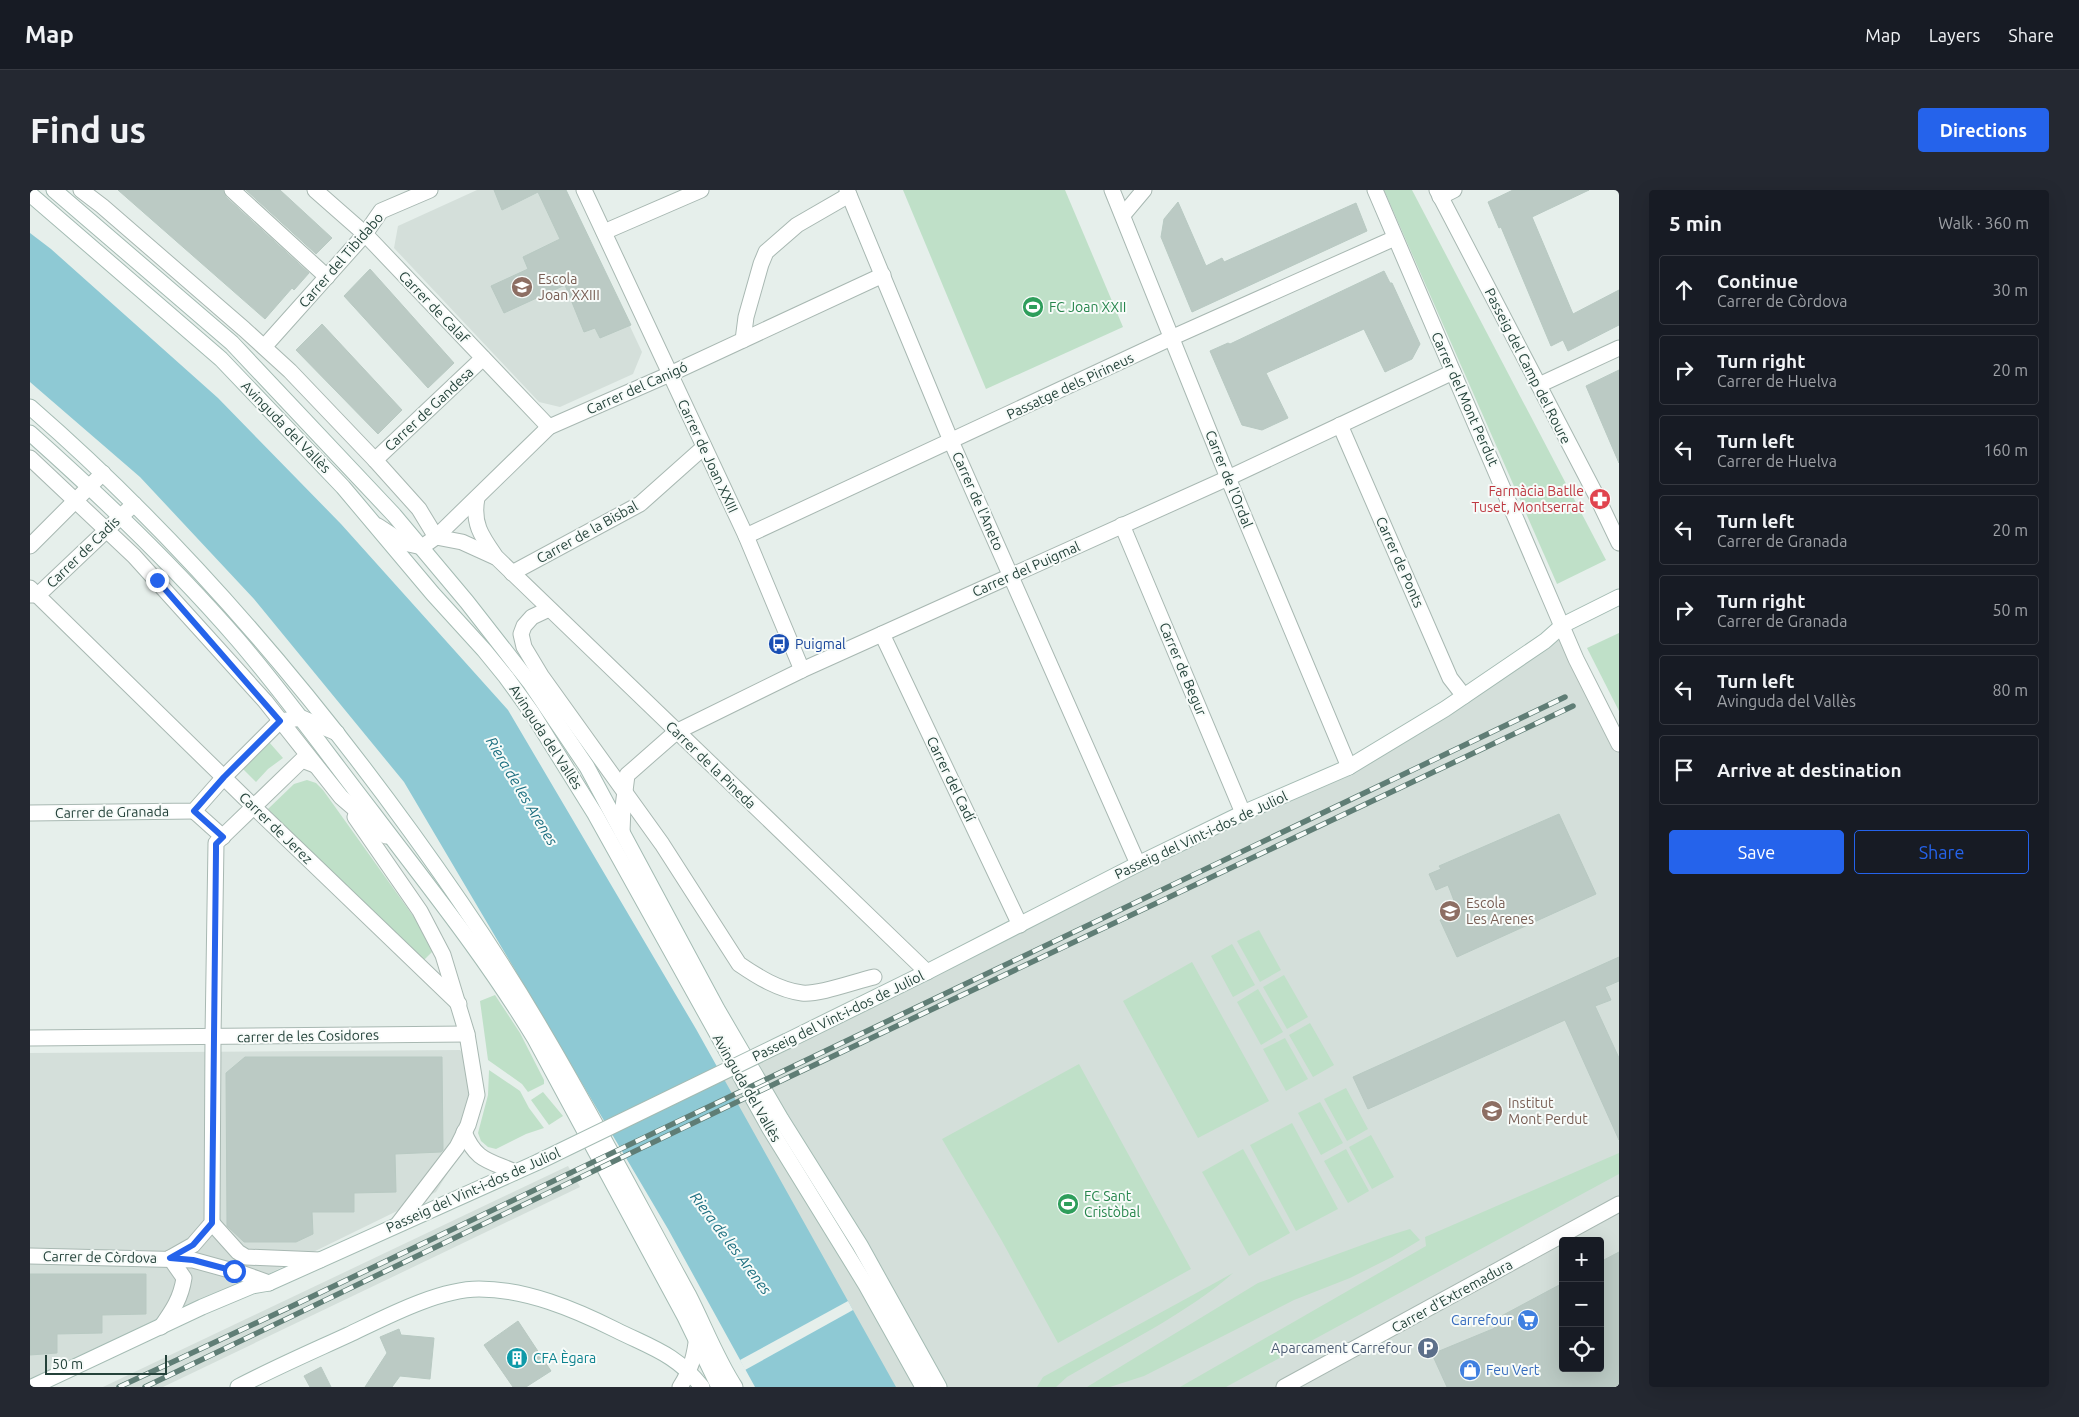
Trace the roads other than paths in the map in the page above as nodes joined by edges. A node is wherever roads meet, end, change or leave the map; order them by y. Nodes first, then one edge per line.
1 (54, 190) edge
2 (81, 190) edge
3 (232, 190) edge
4 (315, 190) edge
5 (430, 190) edge
6 (584, 190) edge
7 (701, 190) edge
8 (1112, 190) edge
9 (1144, 190) edge
10 (1375, 190) edge
11 (1454, 190) edge
12 (848, 192) edge
13 (1438, 193) edge
14 (30, 194) edge
15 (1123, 215) junction
16 (604, 232) junction
17 (365, 234) junction
18 (1395, 238) junction
19 (883, 275) junction
20 (327, 277) junction
21 (1171, 338) junction
22 (743, 340) junction
23 (264, 347) junction
24 (1619, 348) edge
25 (483, 358) junction
26 (1453, 372) junction
27 (670, 374) junction
28 (1538, 385) junction
29 (30, 407) edge
30 (1340, 425) junction
31 (549, 427) junction
32 (30, 432) edge
33 (952, 441) junction
34 (704, 447) junction
35 (30, 458) edge
36 (375, 460) junction
37 (103, 473) junction
38 (1228, 478) junction
39 (89, 487) junction
40 (476, 498) junction
41 (77, 500) junction
42 (134, 504) junction
43 (121, 517) junction
44 (376, 524) junction
45 (1122, 525) junction
46 (108, 530) junction
47 (746, 536) junction
48 (436, 537) junction
49 (1619, 543) edge
50 (30, 546) edge
51 (422, 547) junction
52 (496, 557) junction
53 (176, 572) junction
54 (512, 573) junction
55 (1010, 576) junction
56 (33, 593) edge
57 (1619, 597) edge
58 (183, 609) junction
59 (549, 609) junction
60 (1563, 625) junction
61 (882, 634) junction
62 (802, 670) junction
63 (1464, 696) junction
64 (302, 718) junction
65 (280, 721) junction
66 (676, 732) junction
67 (337, 733) junction
68 (1619, 744) edge
69 (315, 765) junction
70 (1349, 767) junction
71 (224, 777) junction
72 (625, 794) junction
73 (341, 797) junction
74 (254, 807) junction
75 (610, 808) junction
76 (194, 811) junction
77 (30, 813) edge
78 (1243, 813) junction
79 (622, 832) junction
80 (223, 837) junction
81 (398, 847) junction
82 (1138, 864) junction
83 (1020, 924) junction
84 (928, 972) junction
85 (874, 977) dead end
86 (459, 1004) junction
87 (466, 1034) junction
88 (213, 1037) junction
89 (30, 1038) edge
90 (464, 1132) junction
91 (515, 1172) junction
92 (1619, 1204) edge
93 (212, 1223) junction
94 (398, 1224) junction
95 (30, 1256) edge
96 (170, 1258) junction
97 (320, 1260) junction
98 (269, 1283) junction
99 (696, 1311) junction
100 (161, 1327) junction
101 (696, 1339) junction
102 (690, 1371) junction
103 (32, 1387) edge
104 (238, 1387) edge
105 (680, 1387) edge
106 (702, 1387) edge
107 (719, 1387) edge
108 (735, 1387) edge
109 (923, 1387) edge
110 (939, 1387) edge
111 (1284, 1387) edge

1 - 51 street, Avinguda del Vallès
2 - 23 street
3 - 20 street
4 - 17 street, Carrer de Calaf
5 - 17 street, Carrer del Tibidabo
6 - 16 street, Carrer de Joan XXIII
7 - 16 street
8 - 15 street, Carrer de l'Ordal
9 - 15 street
10 - 18 street, Carrer del Mont Perdut
11 - 13 street
12 - 19 street, Carrer de l'Aneto
12 - 22 street
13 - 28 street, Passeig del Camp del Roure
14 - 44 street, Avinguda del Vallès
15 - 21 street, Carrer de l'Ordal
16 - 27 street, Carrer de Joan XXIII
17 - 20 street, Carrer del Tibidabo
17 - 25 street, Carrer de Calaf
18 - 21 street, Passatge dels Pirineus
18 - 26 street, Carrer del Mont Perdut
19 - 22 street, Carrer del Canigó
19 - 33 street, Carrer de l'Aneto
20 - 23 street, Carrer del Tibidabo
21 - 33 street, Passatge dels Pirineus
21 - 38 street, Carrer de l'Ordal
22 - 27 street, Carrer del Canigó
23 - 36 street
24 - 28 street
25 - 31 street, Carrer de Calaf
25 - 36 street, Carrer de Gandesa
26 - 30 street, Carrer del Puigmal
26 - 60 street, Carrer del Mont Perdut
27 - 31 street, Carrer del Canigó
27 - 34 street, Carrer de Joan XXIII
28 - 49 street, Passeig del Camp del Roure
29 - 37 street
30 - 38 street, Carrer del Puigmal
30 - 63 street, Carrer de Ponts
31 - 40 street, Carrer del Canigó
32 - 39 street
33 - 47 street, Passatge dels Pirineus
33 - 55 street, Carrer de l'Aneto
34 - 47 street, Carrer de Joan XXIII
34 - 54 street, Carrer de la Bisbal
35 - 41 street
36 - 48 street
37 - 39 street
37 - 42 street
38 - 45 street, Carrer del Puigmal
38 - 70 street, Carrer de l'Ordal
39 - 41 street
39 - 43 street
40 - 48 street, Carrer del Canigó
40 - 52 street, Carrer de la Pineda
41 - 46 street
41 - 50 street
42 - 43 street, Carrer de Cadis
42 - 67 street
43 - 46 street, Carrer de Cadis
43 - 53 street
44 - 51 street
44 - 109 street, Avinguda del Vallès
45 - 55 street, Carrer del Puigmal
45 - 78 street, Carrer de Begur
46 - 56 street, Carrer de Cadis
46 - 58 street
47 - 62 street, Carrer de Joan XXIII
48 - 51 street, Carrer del Canigó
48 - 52 street, Carrer de la Pineda
51 - 75 street, Avinguda del Vallès
52 - 54 street, Carrer de la Pineda
53 - 58 street
53 - 64 street
54 - 59 street, Carrer de la Pineda
55 - 61 street, Carrer del Puigmal
55 - 82 street, Carrer de l'Aneto
56 - 71 street, Carrer de Jerez
57 - 60 street, Passeig del Vint-i-dos de Juliol
58 - 65 street
59 - 66 street, Carrer de la Pineda
59 - 72 street
60 - 63 street, Passeig del Vint-i-dos de Juliol
60 - 68 street, Carrer del Mont Perdut
61 - 62 street, Carrer del Puigmal
61 - 83 street, Carrer del Cadí
62 - 66 street, Carrer del Puigmal
63 - 70 street, Passeig del Vint-i-dos de Juliol
64 - 65 street
64 - 67 street
64 - 81 street
65 - 69 street
65 - 71 street
66 - 72 street, Carrer del Puigmal
66 - 84 street, Carrer de la Pineda
67 - 99 street
69 - 73 street
69 - 74 street
70 - 78 street, Passeig del Vint-i-dos de Juliol
71 - 74 street, Carrer de Jerez
71 - 76 street
72 - 75 street
72 - 79 street, Carrer del Puigmal
72 - 85 street
73 - 81 street
73 - 86 street
74 - 80 street
74 - 86 street, Carrer de Jerez
75 - 79 street, Avinguda del Vallès
76 - 77 street, Carrer de Granada
76 - 80 street
78 - 82 street, Passeig del Vint-i-dos de Juliol
79 - 110 street, Avinguda del Vallès
80 - 88 street
81 - 101 street
82 - 83 street, Passeig del Vint-i-dos de Juliol
83 - 84 street, Passeig del Vint-i-dos de Juliol
84 - 91 street, Passeig del Vint-i-dos de Juliol, bridge
86 - 87 street
87 - 88 street, carrer de les Cosidores
87 - 90 street
88 - 89 street, carrer de les Cosidores
88 - 93 street
90 - 91 street
90 - 94 street
91 - 94 street, Passeig del Vint-i-dos de Juliol
92 - 111 street, Carrer d'Extremadura
93 - 96 street
93 - 97 street
94 - 97 street, Passeig del Vint-i-dos de Juliol
95 - 96 street, Carrer de Còrdova
96 - 98 street, Carrer de Còrdova
96 - 100 street, Carrer de Còrdova
97 - 98 street, Passeig del Vint-i-dos de Juliol
98 - 100 street, Passeig del Vint-i-dos de Juliol
99 - 101 street
99 - 108 street
100 - 103 street, Passeig del Vint-i-dos de Juliol
101 - 102 street
101 - 107 street
102 - 104 street
102 - 105 street
102 - 106 street

